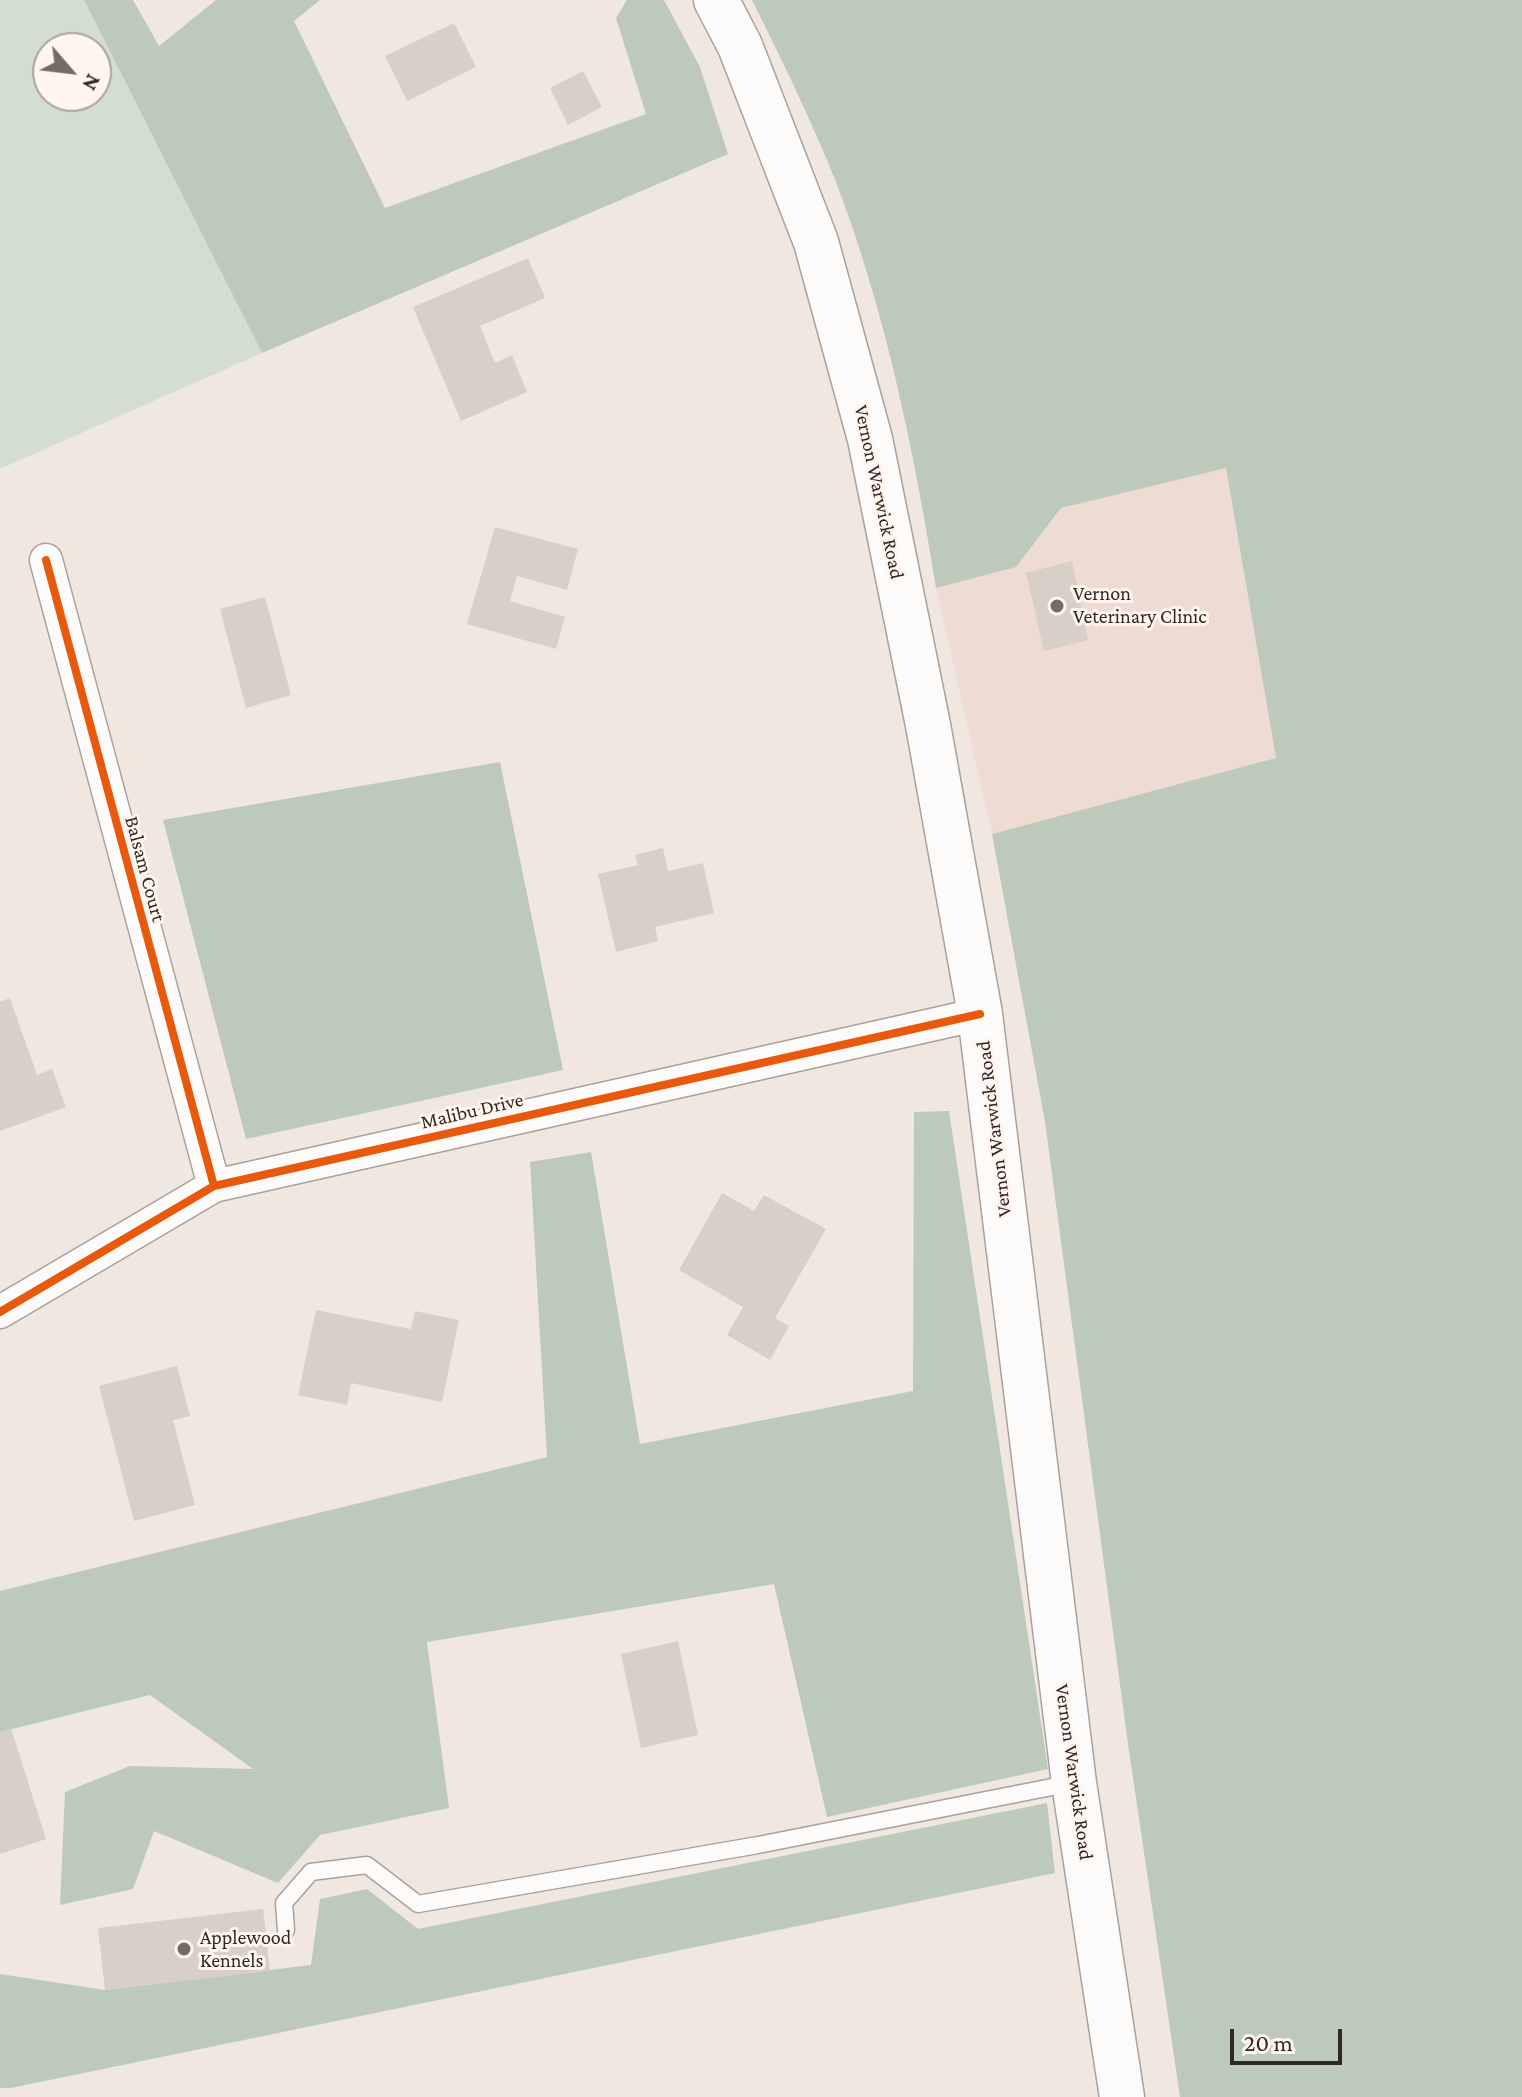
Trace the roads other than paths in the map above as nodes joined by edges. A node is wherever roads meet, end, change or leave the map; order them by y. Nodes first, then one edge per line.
1 (716, 0) edge
2 (46, 560) dead end
3 (980, 1014) junction
4 (214, 1186) junction
5 (0, 1312) edge
6 (1074, 1783) junction
7 (286, 1930) dead end
8 (1122, 2097) edge

1 - 3 main road, Vernon Warwick Road
2 - 4 street, Balsam Court
3 - 4 street, Malibu Drive
3 - 6 main road, Vernon Warwick Road
4 - 5 street, Malibu Drive
6 - 7 lane
6 - 8 main road, Vernon Warwick Road

